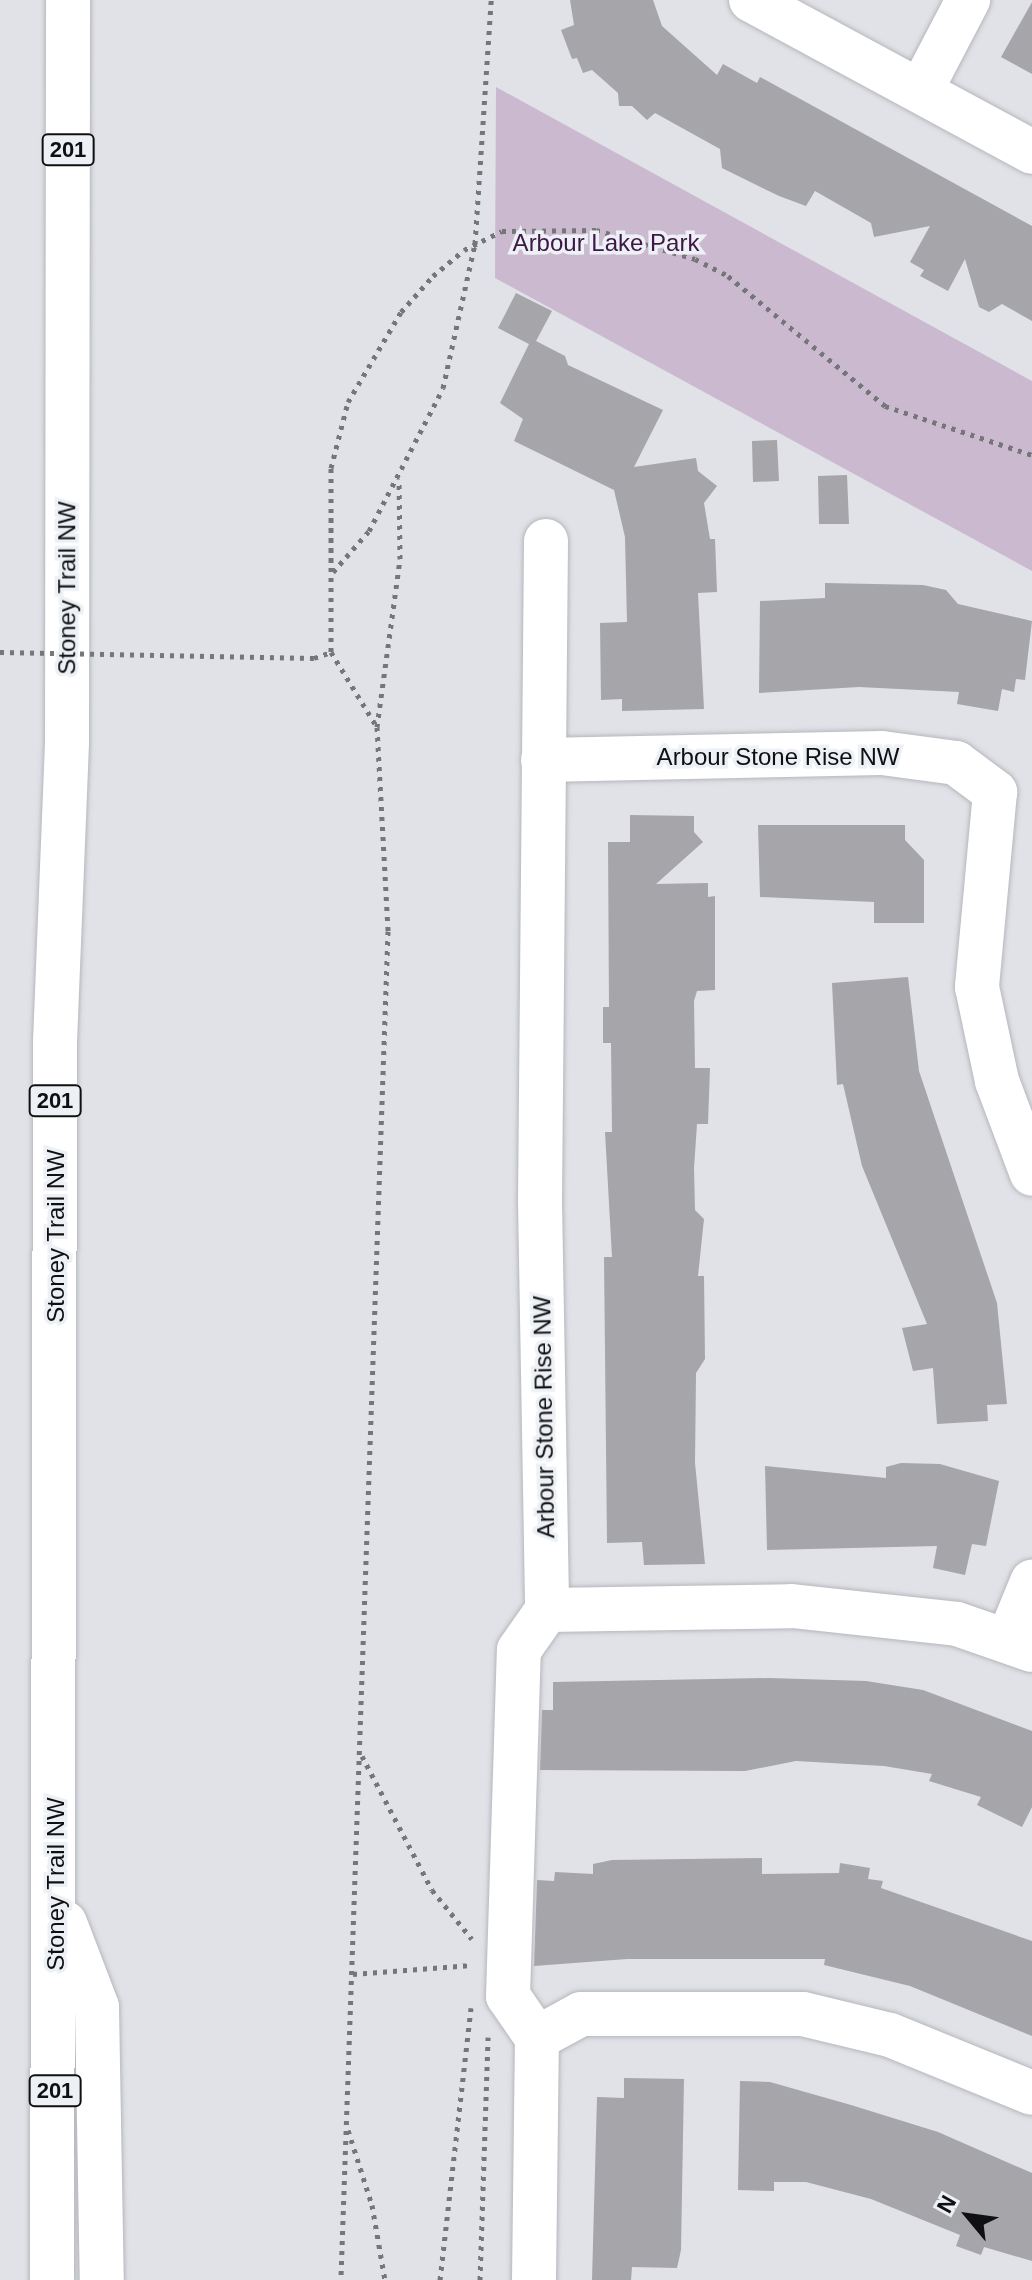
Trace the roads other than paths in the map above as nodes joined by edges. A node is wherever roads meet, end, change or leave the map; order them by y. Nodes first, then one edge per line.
1 (68, 0) edge
2 (751, 0) edge
3 (968, 0) edge
4 (921, 90) junction
5 (1032, 152) edge
6 (546, 541) dead end
7 (543, 760) junction
8 (1032, 1174) edge
9 (1032, 1582) edge
10 (547, 1610) junction
11 (1020, 1644) edge
12 (57, 1902) junction
13 (537, 2038) junction
14 (1032, 2093) edge
15 (52, 2280) edge
16 (102, 2280) edge
17 (534, 2280) edge

1 - 12 main road, Stoney Trail NW / 201
2 - 4 main road
3 - 4 main road
4 - 5 main road
6 - 7 main road, Arbour Stone Rise NW
7 - 8 main road, Arbour Stone Rise NW
7 - 10 main road, Arbour Stone Rise NW
9 - 11 main road
10 - 11 main road
10 - 13 main road
12 - 15 main road, Stoney Trail NW / 201
12 - 16 main road
13 - 14 main road
13 - 17 main road

